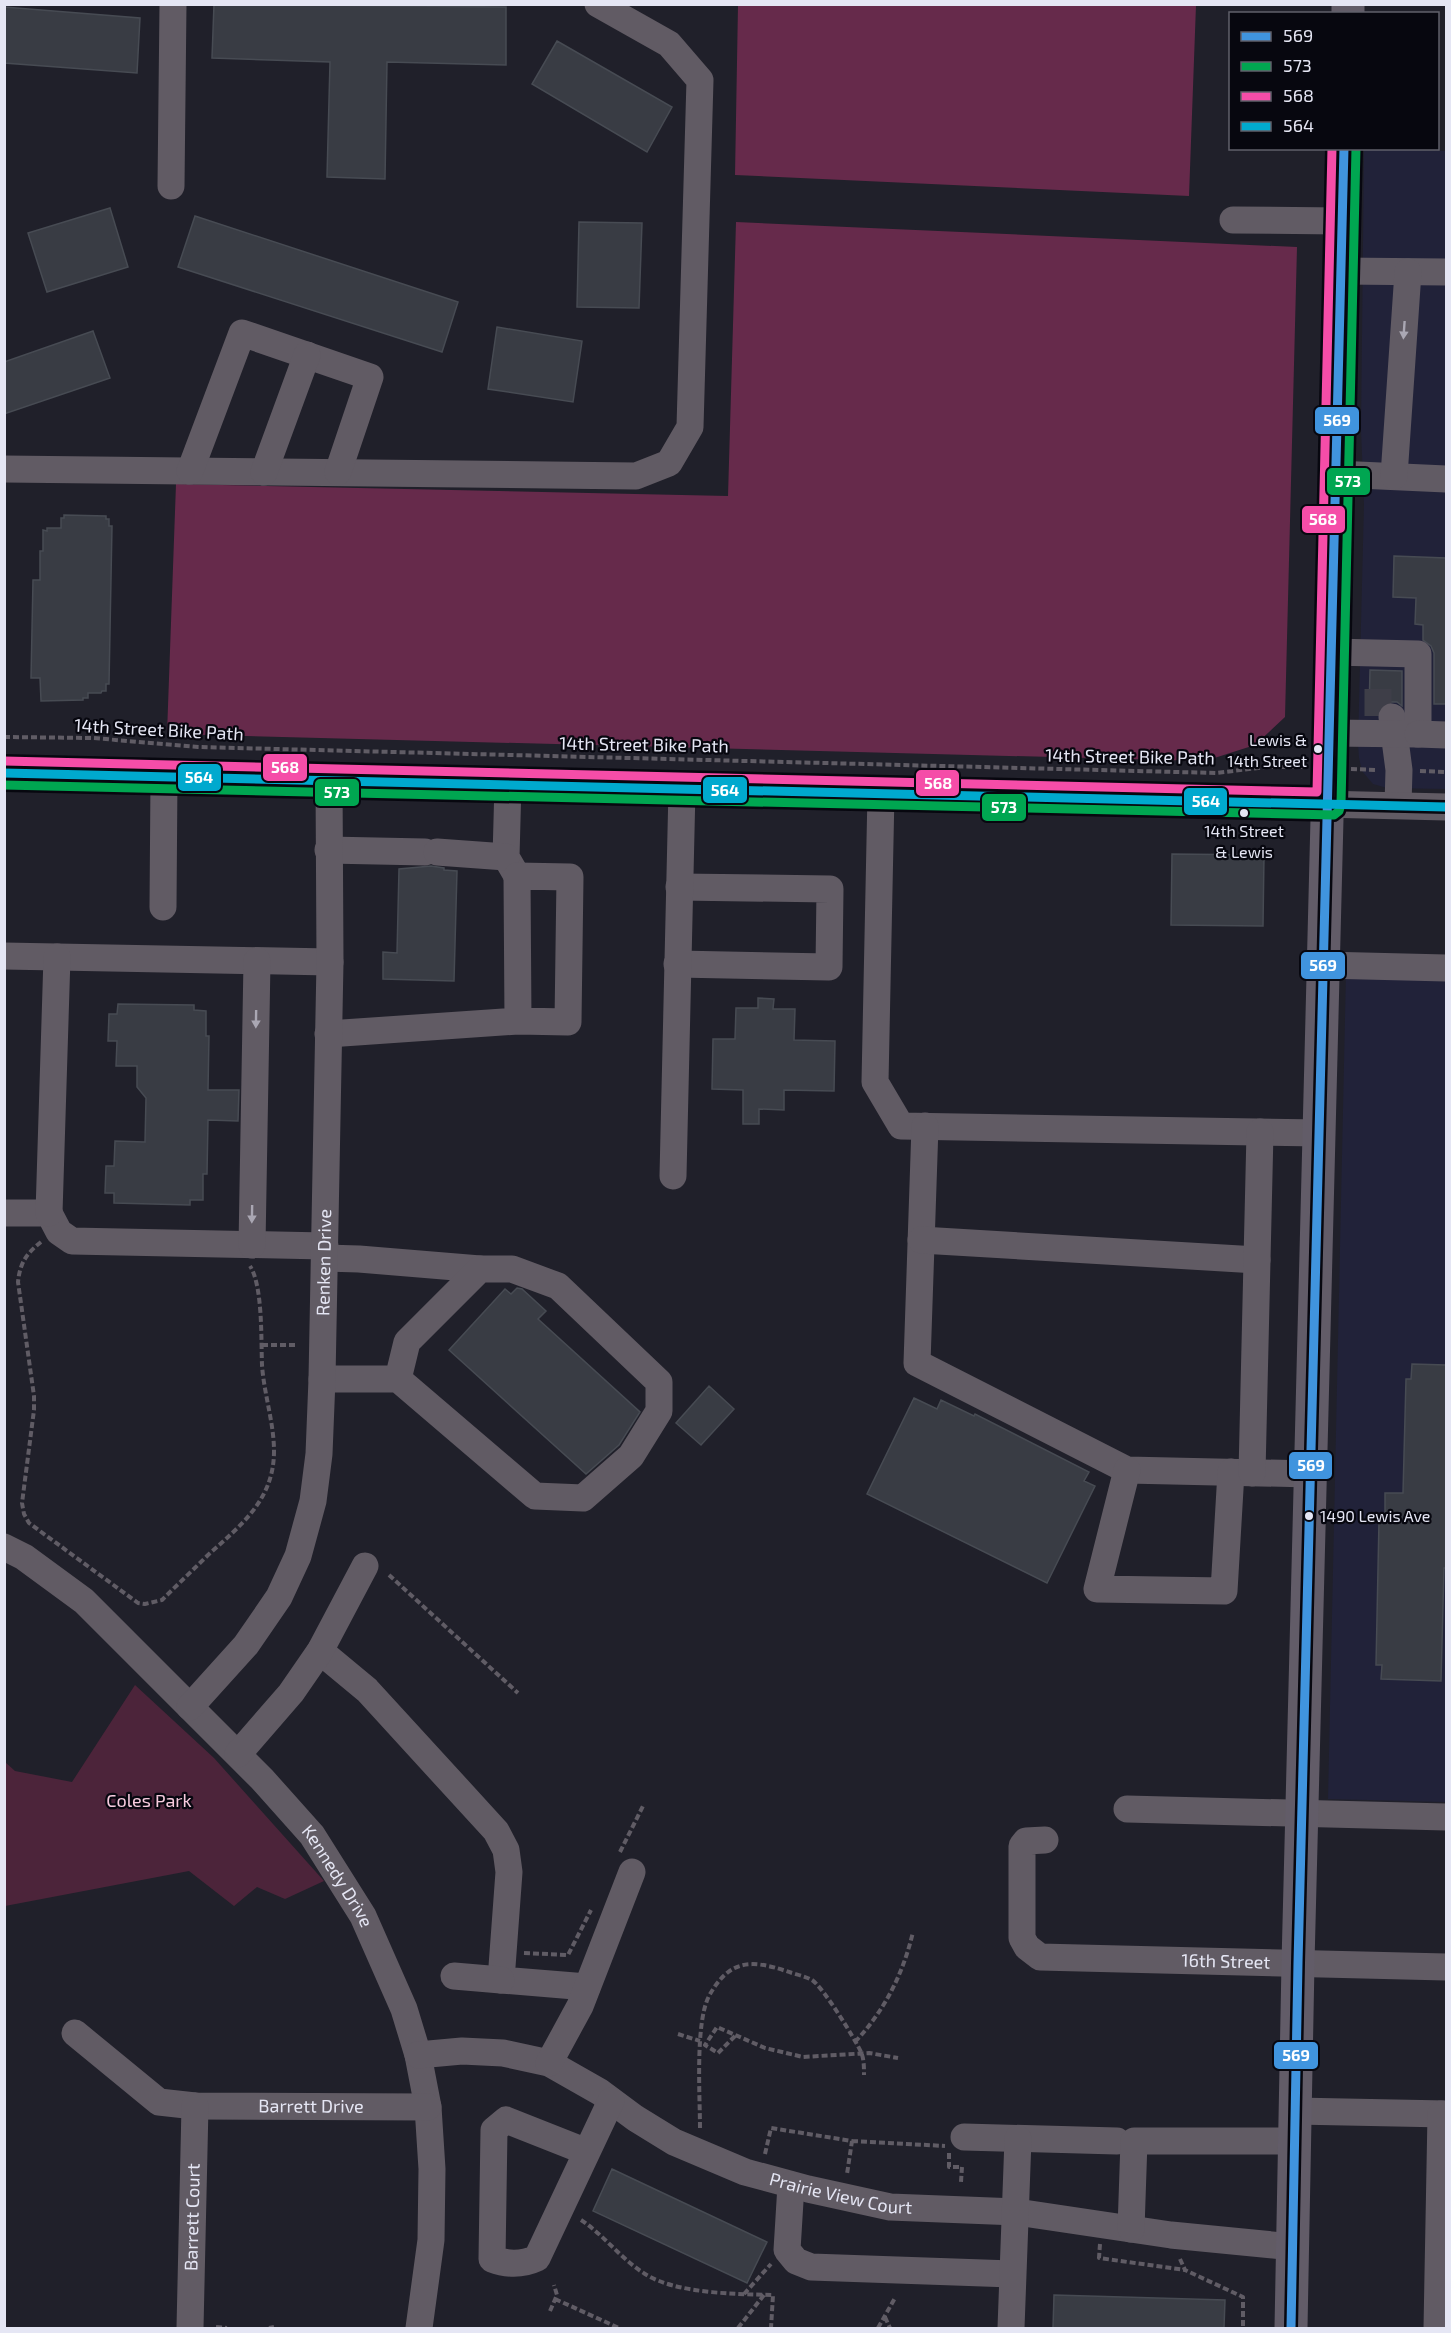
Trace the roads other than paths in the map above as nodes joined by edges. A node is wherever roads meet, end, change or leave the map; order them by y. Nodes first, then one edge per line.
1 (173, 4) edge
2 (598, 4) edge
3 (1344, 150) edge
4 (171, 186) dead end
5 (1233, 220) dead end
6 (1342, 222) junction
7 (1341, 271) junction
8 (1408, 272) junction
9 (1446, 272) edge
10 (306, 355) junction
11 (4, 469) edge
12 (190, 471) junction
13 (264, 472) junction
14 (338, 472) junction
15 (1336, 474) junction
16 (1394, 476) junction
17 (1446, 479) edge
18 (1332, 652) junction
19 (1392, 727) junction
20 (1330, 733) junction
21 (1446, 735) edge
22 (4, 773) edge
23 (164, 777) junction
24 (329, 780) junction
25 (508, 784) junction
26 (682, 789) junction
27 (881, 793) junction
28 (1329, 804) junction
29 (1398, 806) junction
30 (1446, 807) edge
31 (328, 850) junction
32 (511, 867) junction
33 (679, 887) junction
34 (163, 908) dead end
35 (4, 956) edge
36 (57, 957) junction
37 (257, 961) junction
38 (330, 962) junction
39 (677, 964) junction
40 (1323, 965) junction
41 (1446, 968) edge
42 (518, 1021) junction
43 (328, 1034) junction
44 (924, 1126) junction
45 (1260, 1132) junction
46 (1320, 1133) junction
47 (673, 1176) dead end
48 (4, 1213) edge
49 (48, 1226) junction
50 (921, 1239) junction
51 (325, 1252) junction
52 (248, 1253) junction
53 (1257, 1260) junction
54 (480, 1269) junction
55 (322, 1379) junction
56 (398, 1379) junction
57 (1127, 1470) junction
58 (1241, 1473) junction
59 (1311, 1474) junction
60 (4, 1547) edge
61 (377, 1570) road end
62 (320, 1651) junction
63 (190, 1707) junction
64 (238, 1754) junction
65 (1127, 1809) dead end
66 (1302, 1813) junction
67 (1446, 1817) edge
68 (1045, 1840) dead end
69 (632, 1872) dead end
70 (1298, 1963) junction
71 (1446, 1966) edge
72 (454, 1977) dead end
73 (501, 1980) junction
74 (587, 1987) junction
75 (75, 2033) dead end
76 (418, 2055) junction
77 (549, 2063) junction
78 (611, 2101) junction
79 (195, 2106) junction
80 (428, 2107) junction
81 (1444, 2114) edge
82 (1295, 2126) junction
83 (964, 2137) dead end
84 (1018, 2139) junction
85 (1117, 2141) dead end
86 (587, 2152) junction
87 (791, 2185) junction
88 (1017, 2212) junction
89 (1131, 2229) junction
90 (1293, 2247) junction
91 (1012, 2274) junction
92 (190, 2328) edge
93 (419, 2328) edge
94 (1011, 2328) edge
95 (1291, 2328) edge
96 (1437, 2328) edge

1 - 4 street
2 - 14 street
3 - 6 main road
5 - 6 street
6 - 7 main road
7 - 8 street
7 - 15 main road
8 - 9 street
8 -> 16 street
10 - 12 street
10 - 13 street
10 - 14 street
11 - 12 street
12 - 13 street
13 - 14 street
15 - 16 street
15 - 18 main road
16 - 17 street
18 - 19 street
18 - 20 main road
19 - 20 street
19 - 21 street
19 - 29 street
20 - 28 main road
22 - 23 street
23 - 24 street
23 - 34 street
24 - 25 street
24 - 31 street, Renken Drive
25 - 26 street
25 - 32 street
26 - 27 street
26 - 33 street
27 - 28 street
27 - 44 street
28 - 29 street
28 - 40 main road
29 - 30 street
31 - 32 street
31 - 38 street, Renken Drive
32 - 42 street
32 - 42 street
33 - 39 street
33 - 39 street
35 - 36 street
36 - 37 street
36 - 49 street
37 - 38 street
37 -> 52 street
38 - 43 street, Renken Drive
39 - 47 street
40 - 41 street
40 - 46 main road
42 - 43 street
43 - 51 street, Renken Drive
44 - 45 street
44 - 50 street
45 - 46 street
45 - 53 street
46 - 59 main road
48 - 49 street
49 - 52 street
50 - 53 street
50 - 57 street
51 - 52 street
51 - 54 street
51 - 55 street, Renken Drive
53 - 58 street
54 - 56 street
54 - 56 street
55 - 56 street
55 - 63 street, Renken Drive
57 - 58 street
57 - 58 street
58 - 59 street
59 - 66 main road
60 - 63 street, Kennedy Drive
61 - 62 street
62 - 64 street
62 - 73 street
63 - 64 street, Kennedy Drive
64 - 76 street, Kennedy Drive
65 - 66 street
66 - 67 street
66 - 70 main road
68 - 70 street, 16th Street
69 - 74 street
70 - 71 street, 16th Street
70 - 82 main road
72 - 73 street
73 - 74 street
74 - 77 street
75 - 79 street, Barrett Drive
76 - 77 street, Prairie View Court
76 - 80 street, Kennedy Drive
77 - 78 street, Prairie View Court
78 - 86 street
78 - 87 street, Prairie View Court
79 - 80 street, Barrett Drive
79 - 92 street, Barrett Court
80 - 93 street, Kennedy Drive
81 - 82 street
81 - 96 street
82 - 89 street
82 - 90 main road
83 - 84 street
84 - 85 street
84 - 88 street
86 - 86 street
87 - 88 street, Prairie View Court
87 - 91 street
88 - 89 street, Prairie View Court
88 - 91 street
89 - 90 street, Prairie View Court
90 - 95 main road
91 - 94 street

